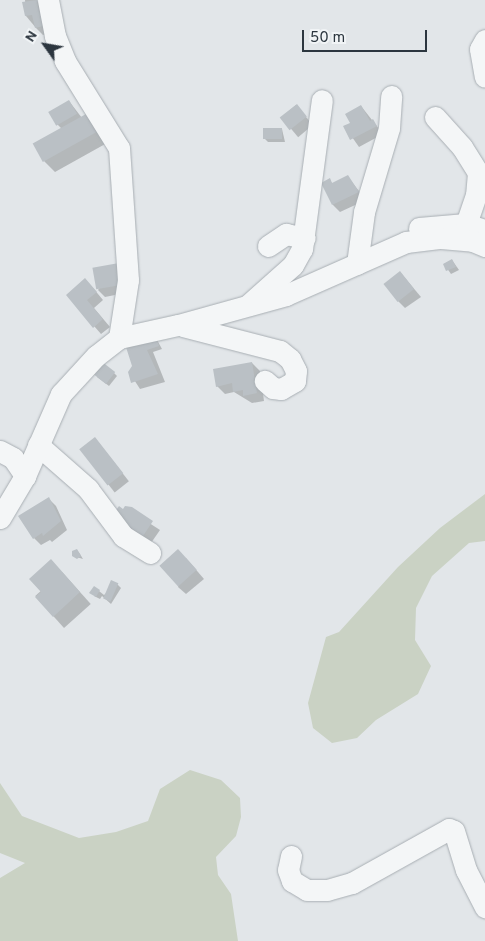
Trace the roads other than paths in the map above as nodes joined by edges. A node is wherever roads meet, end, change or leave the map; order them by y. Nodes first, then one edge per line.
1 (48, 0) edge
2 (485, 40) edge
3 (485, 77) edge
4 (391, 96) dead end
5 (322, 100) dead end
6 (435, 117) dead end
7 (476, 227) edge
8 (305, 238) junction
9 (268, 246) dead end
10 (485, 246) edge
11 (365, 260) junction
12 (246, 307) junction
13 (178, 325) junction
14 (120, 338) junction
15 (265, 381) dead end
16 (38, 445) junction
17 (0, 451) edge
18 (25, 476) junction
19 (0, 518) edge
20 (150, 553) dead end
21 (291, 856) dead end
22 (485, 907) edge

1 - 14 street
2 - 3 street
4 - 11 street
5 - 8 street
6 - 7 street
7 - 11 street
8 - 9 street
8 - 12 street
10 - 11 street
11 - 12 street
12 - 13 street
13 - 14 street
13 - 15 street
14 - 16 street
16 - 18 street
16 - 20 street
17 - 18 street
18 - 19 street
21 - 22 street

